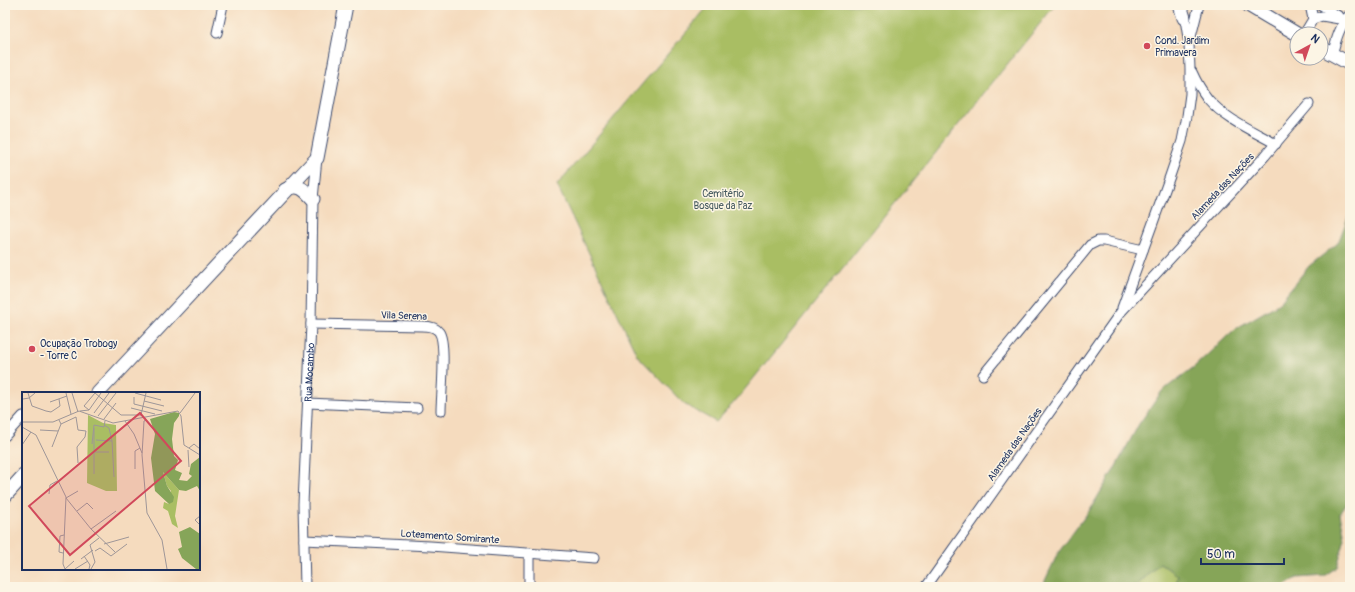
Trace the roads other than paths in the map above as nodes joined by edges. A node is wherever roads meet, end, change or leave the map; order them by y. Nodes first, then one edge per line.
1 (223, 5) edge
2 (346, 5) edge
3 (1180, 5) edge
4 (1199, 5) edge
5 (1248, 5) edge
6 (1310, 5) edge
7 (1320, 5) edge
8 (1184, 11) edge
9 (1347, 17) edge
10 (1313, 19) junction
11 (1309, 26) edge
12 (1289, 29) edge
13 (217, 33) dead end
14 (1189, 44) junction
15 (1329, 48) edge
16 (1329, 54) edge
17 (1350, 64) edge
18 (1190, 69) junction
19 (1309, 104) dead end
20 (1276, 144) junction
21 (317, 158) junction
22 (285, 190) junction
23 (313, 200) junction
24 (1143, 250) junction
25 (1120, 313) junction
26 (311, 324) junction
27 (983, 375) dead end
28 (99, 392) edge
29 (308, 403) junction
30 (417, 408) dead end
31 (441, 410) dead end
32 (22, 417) edge
33 (5, 436) edge
34 (22, 477) edge
35 (5, 496) edge
36 (304, 540) junction
37 (529, 553) junction
38 (594, 558) dead end
39 (305, 587) edge
40 (529, 587) edge
41 (926, 587) edge

1 - 13 street
2 - 21 main road, Rua Mocambo
3 - 8 main road
4 - 14 street, Alameda das Nações
5 - 12 main road
6 - 10 street
7 - 9 street
8 - 14 street, Alameda das Nações
9 - 10 street
9 - 15 street
10 - 11 street
14 - 18 street, Alameda das Nações
16 - 17 main road
18 - 20 street, Alameda das Nações
18 - 24 street, Alameda das Nações
19 - 20 street, Alameda das Nações
20 - 25 street, Alameda das Nações
21 - 22 main road
21 - 23 street, Rua Mocambo
22 - 23 main road
22 - 28 main road
23 - 26 street, Rua Mocambo
24 - 25 street, Alameda das Nações
24 - 27 street
25 - 41 street, Alameda das Nações
26 - 29 street, Rua Mocambo
26 - 31 street, Vila Serena
29 - 30 street
29 - 36 street, Rua Mocambo
32 - 33 street
34 - 35 main road
36 - 37 street, Loteamento Somirante
36 - 39 street, Rua Mocambo
37 - 38 street, Loteamento Somirante
37 - 40 street

